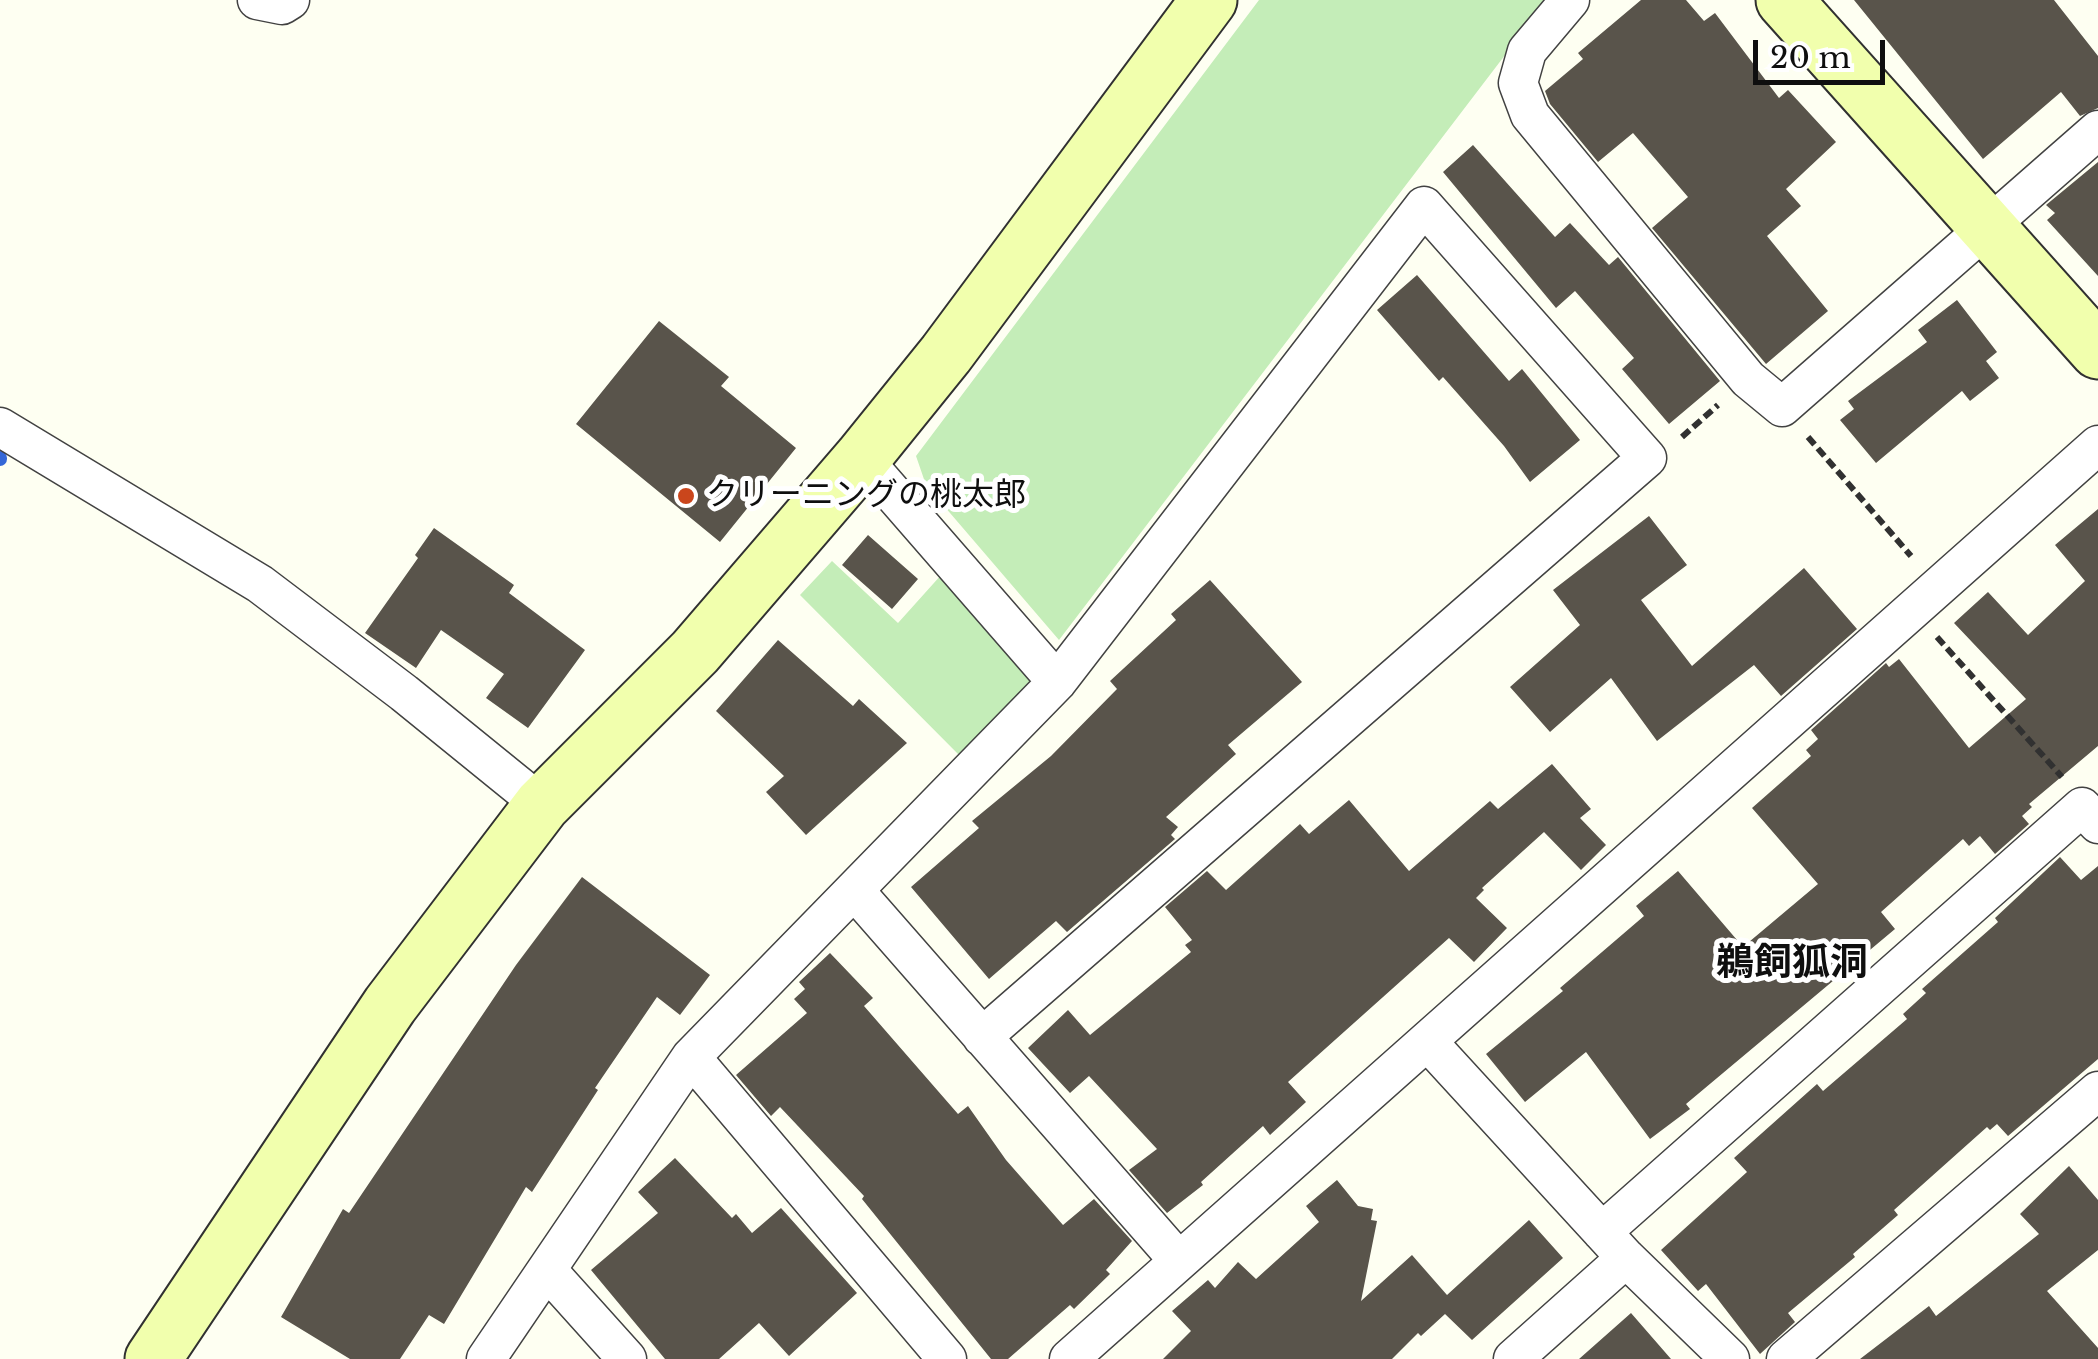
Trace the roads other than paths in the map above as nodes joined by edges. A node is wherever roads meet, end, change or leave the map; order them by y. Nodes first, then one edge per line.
1 (258, 0) edge
2 (290, 0) edge
3 (1209, 0) edge
4 (1570, 0) edge
5 (1784, 0) edge
6 (2098, 130) edge
7 (1987, 227) junction
8 (2098, 351) edge
9 (0, 427) edge
10 (2098, 445) edge
11 (862, 458) junction
12 (1057, 682) junction
13 (542, 804) junction
14 (2090, 815) edge
15 (854, 890) junction
16 (982, 1037) junction
17 (1427, 1041) junction
18 (691, 1057) junction
19 (2098, 1091) edge
20 (1614, 1245) junction
21 (1179, 1262) junction
22 (547, 1270) junction
23 (153, 1359) edge
24 (486, 1359) edge
25 (627, 1359) edge
26 (948, 1359) edge
27 (1069, 1359) edge
28 (1513, 1359) edge
29 (1730, 1359) edge
30 (1786, 1359) edge

1 - 2 street
3 - 11 street
4 - 7 street
5 - 7 street
6 - 7 street
7 - 8 street
9 - 13 street
10 - 17 street
11 - 12 street
11 - 13 street
12 - 15 street
12 - 16 street
13 - 23 street
14 - 20 street
15 - 16 street
15 - 18 street
16 - 21 street
17 - 20 street
17 - 21 street
18 - 22 street
18 - 26 street
19 - 30 street
20 - 28 street
20 - 29 street
21 - 27 street
22 - 24 street
22 - 25 street

